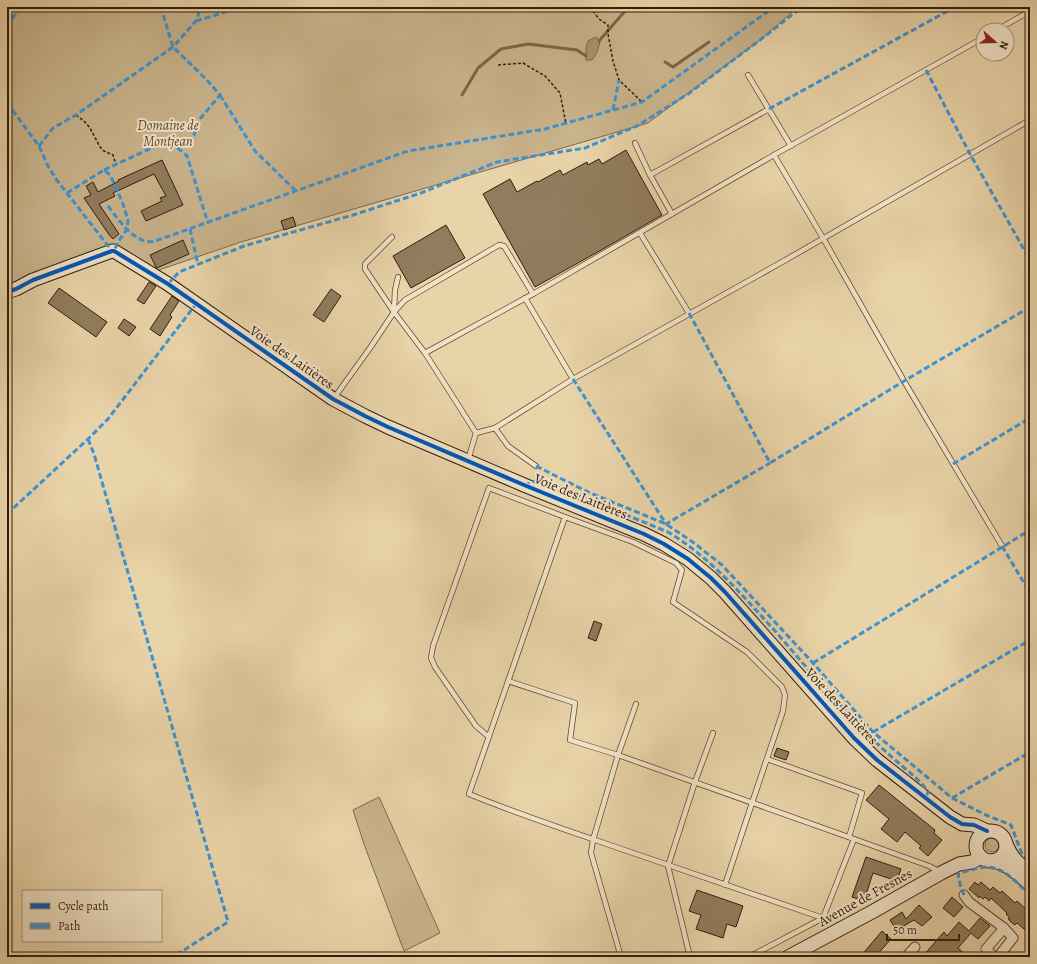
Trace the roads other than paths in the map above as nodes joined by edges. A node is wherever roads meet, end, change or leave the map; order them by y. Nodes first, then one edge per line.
1 (1030, 12) edge
2 (1012, 22) edge
3 (975, 42) edge
4 (748, 75) dead end
5 (769, 109) junction
6 (1030, 120) edge
7 (635, 143) dead end
8 (791, 146) junction
9 (774, 155) junction
10 (650, 175) junction
11 (672, 214) junction
12 (640, 233) junction
13 (392, 237) dead end
14 (823, 238) junction
15 (398, 277) dead end
16 (7, 292) edge
17 (533, 294) junction
18 (525, 298) junction
19 (394, 312) junction
20 (689, 313) junction
21 (425, 353) junction
22 (572, 379) junction
23 (333, 399) junction
24 (494, 428) junction
25 (476, 433) junction
26 (468, 461) junction
27 (536, 466) dead end
28 (565, 516) junction
29 (1002, 546) dead end
30 (508, 681) junction
31 (636, 704) dead end
32 (713, 733) dead end
33 (489, 737) junction
34 (618, 755) junction
35 (766, 759) junction
36 (695, 782) junction
37 (752, 802) junction
38 (962, 824) junction
39 (987, 831) junction
40 (851, 838) junction
41 (593, 840) junction
42 (1006, 844) junction
43 (982, 852) junction
44 (668, 866) junction
45 (941, 873) junction
46 (1030, 873) edge
47 (1030, 884) edge
48 (725, 885) junction
49 (964, 894) dead end
50 (823, 918) junction
51 (1004, 928) junction
52 (915, 947) dead end
53 (621, 957) edge
54 (690, 957) edge
55 (749, 957) edge
56 (788, 957) edge
57 (906, 957) edge
58 (994, 957) edge

1 - 2 lane
3 - 8 lane
4 - 5 lane
5 - 8 lane
5 - 10 lane
6 - 14 lane
7 - 10 lane
8 - 9 lane
9 - 11 lane
9 - 14 lane
10 - 11 lane
11 - 12 lane
12 - 17 lane
12 - 20 lane
13 - 19 lane
14 - 20 lane
14 - 29 lane
15 - 19 lane
16 - 23 street, Voie des Laitières
17 - 18 lane
17 - 19 lane
18 - 21 lane
18 - 22 lane
19 - 21 lane
19 - 23 lane
20 - 22 lane
21 - 25 lane
22 - 24 lane
23 - 26 street, Voie des Laitières
24 - 25 lane
24 - 27 lane
25 - 26 lane
26 - 38 street, Voie des Laitières
28 - 30 lane
28 - 33 lane
28 - 35 lane
30 - 33 lane
30 - 34 lane
31 - 34 lane
32 - 36 lane
33 - 41 lane
34 - 36 lane
34 - 41 lane
35 - 37 lane
35 - 40 lane
36 - 37 lane
36 - 44 lane
37 - 40 lane
37 - 48 lane
38 - 39 street, Voie des Laitières
38 - 43 street, Voie des Laitières
39 - 42 street
39 - 43 street
40 - 45 lane
40 - 50 lane
41 - 44 lane
41 - 53 lane
42 - 43 street
42 - 46 street
43 - 45 street, Avenue de Fresnes
43 - 47 street
44 - 48 lane
44 - 54 lane
45 - 56 street, Avenue de Fresnes
48 - 50 lane
49 - 51 street
50 - 55 lane
51 - 58 street
51 - 58 street
52 - 57 street

